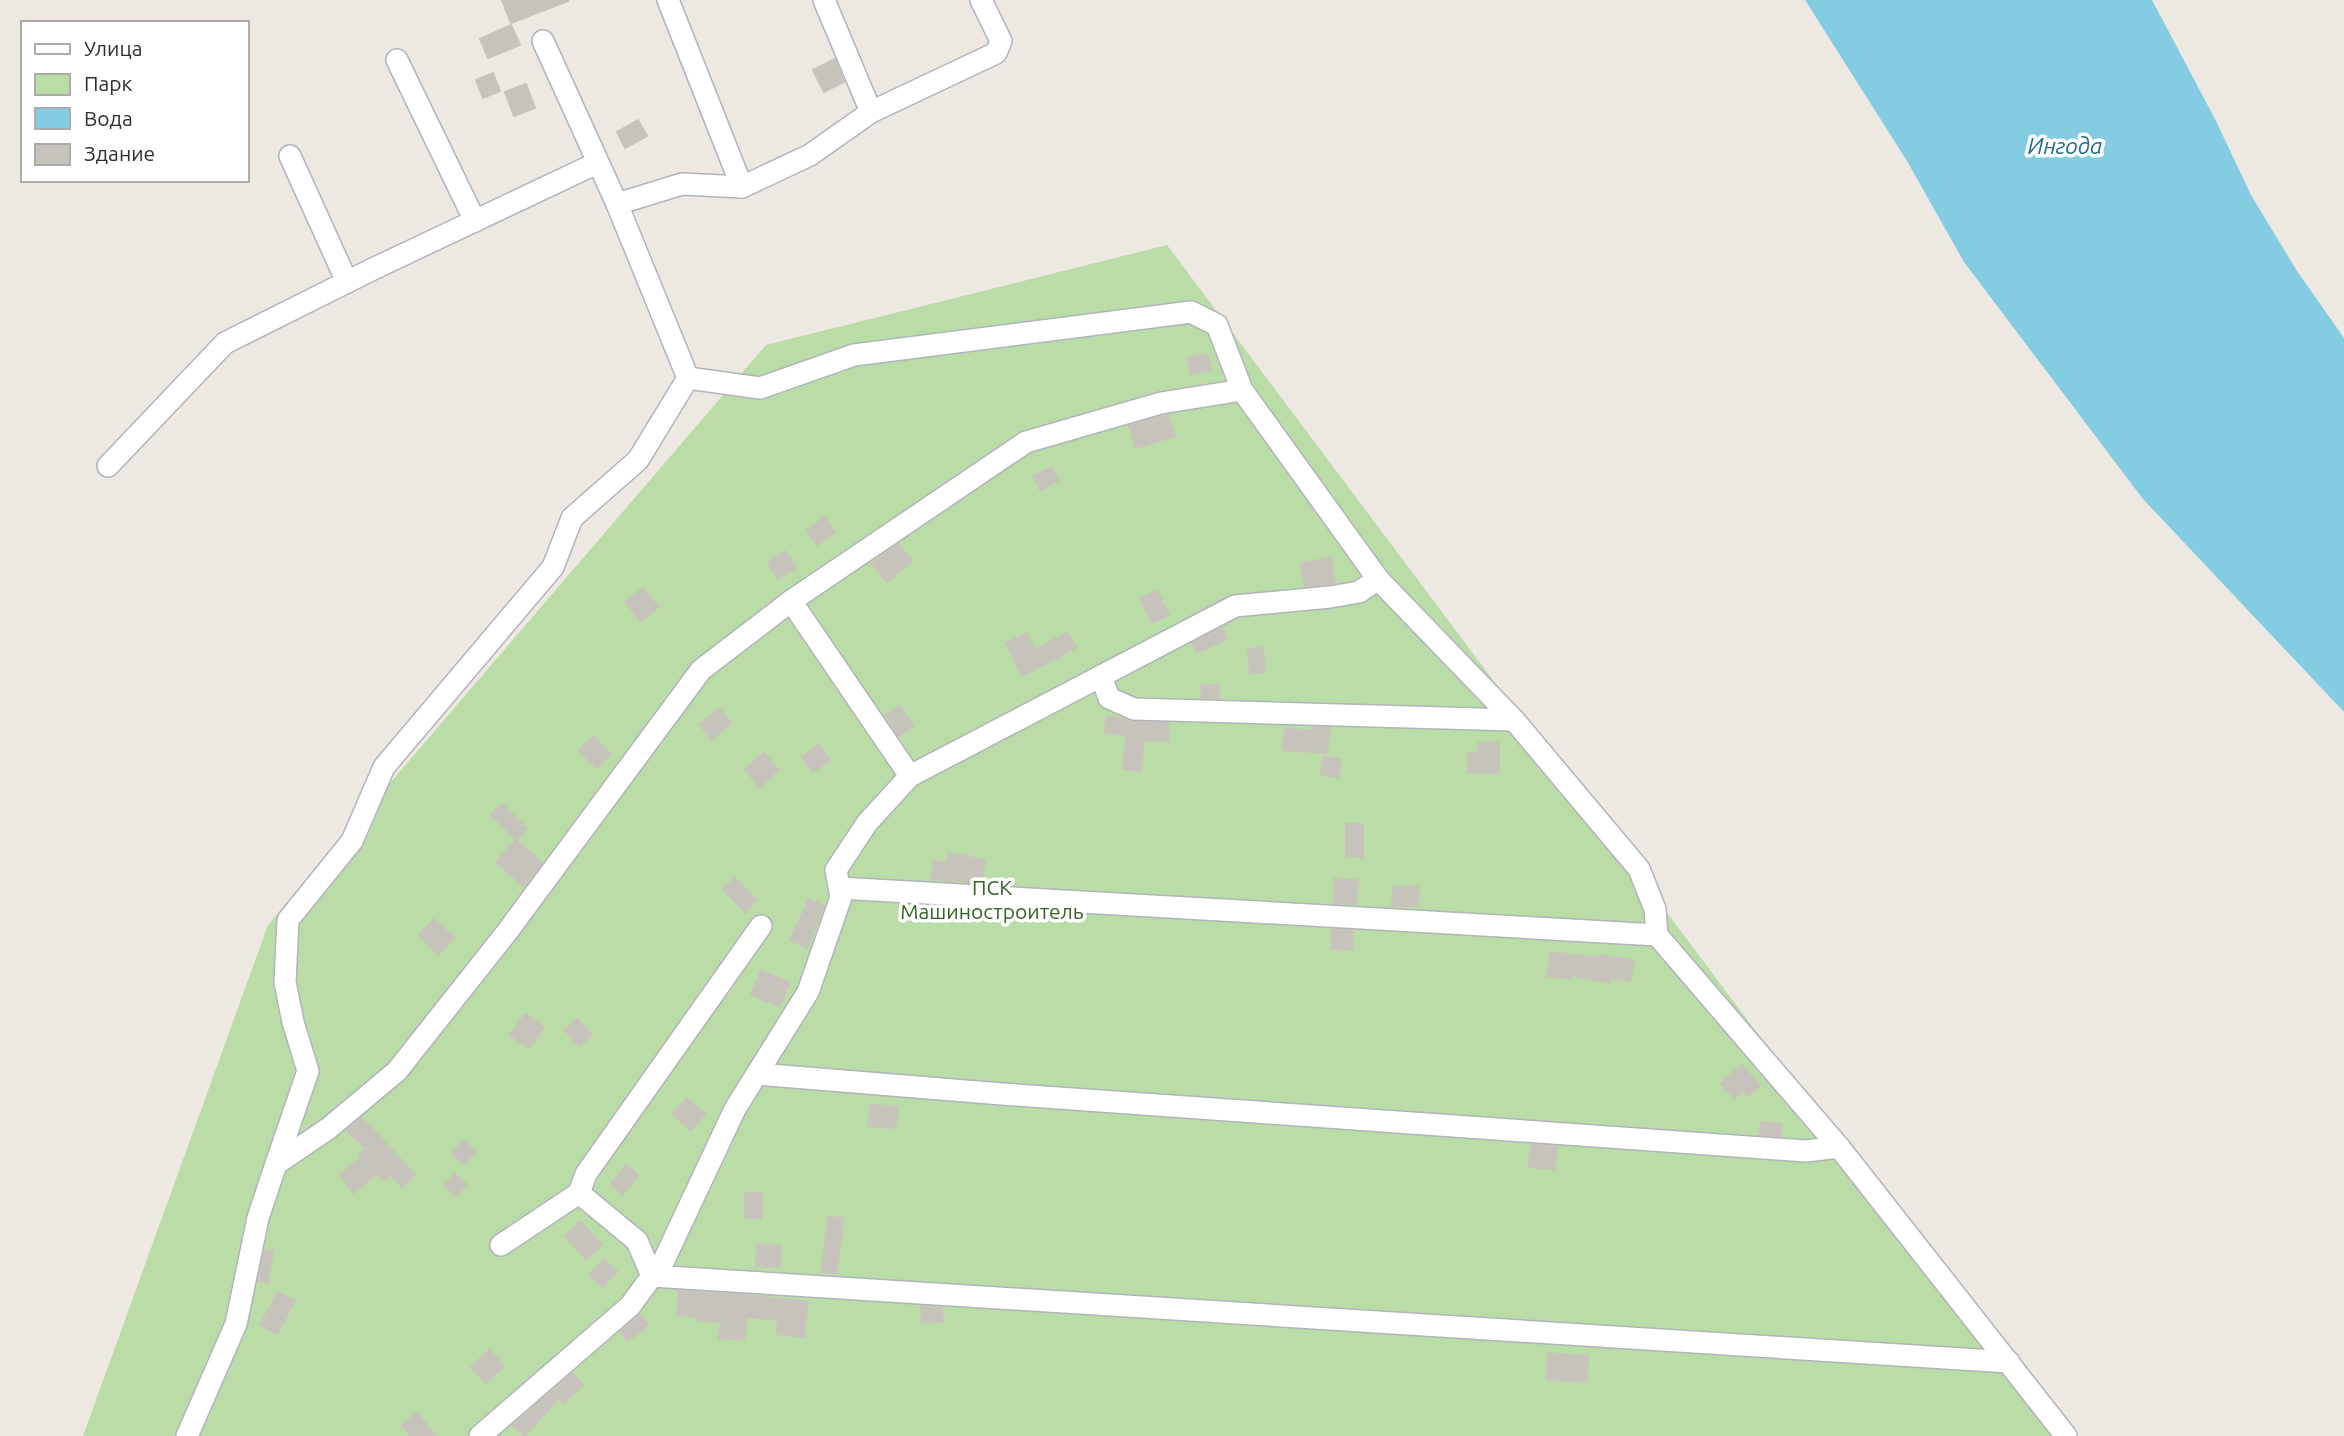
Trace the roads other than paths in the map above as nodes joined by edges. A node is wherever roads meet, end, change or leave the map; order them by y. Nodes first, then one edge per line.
1 (668, 0) edge
2 (824, 0) edge
3 (981, 0) edge
4 (542, 41) dead end
5 (397, 60) dead end
6 (871, 112) junction
7 (290, 156) dead end
8 (597, 163) junction
9 (742, 187) junction
10 (617, 204) junction
11 (475, 221) junction
12 (347, 282) junction
13 (688, 378) junction
14 (1242, 390) junction
15 (108, 466) dead end
16 (1378, 579) junction
17 (791, 601) junction
18 (1101, 676) junction
19 (1514, 720) junction
20 (910, 776) junction
21 (839, 888) junction
22 (761, 926) dead end
23 (1657, 935) junction
24 (757, 1074) junction
25 (1839, 1147) junction
26 (276, 1164) junction
27 (579, 1193) junction
28 (501, 1245) dead end
29 (652, 1276) junction
30 (2009, 1362) junction
31 (187, 1436) edge
32 (480, 1436) edge
33 (2066, 1436) edge

1 - 9 street
2 - 6 street
3 - 6 street
4 - 8 street
5 - 11 street
6 - 9 street
7 - 12 street
8 - 10 street
8 - 11 street
9 - 10 street
10 - 13 street
11 - 12 street
12 - 15 street
13 - 14 street
13 - 26 street
14 - 16 street
14 - 17 street
16 - 18 street
16 - 19 street
17 - 20 street
17 - 26 street
18 - 19 street
18 - 20 street
19 - 23 street
20 - 21 street
21 - 23 street
21 - 24 street
22 - 27 street
23 - 25 street
24 - 25 street
24 - 29 street
25 - 30 street
26 - 31 street
27 - 28 street
27 - 29 street
29 - 30 street
29 - 32 street
30 - 33 street

